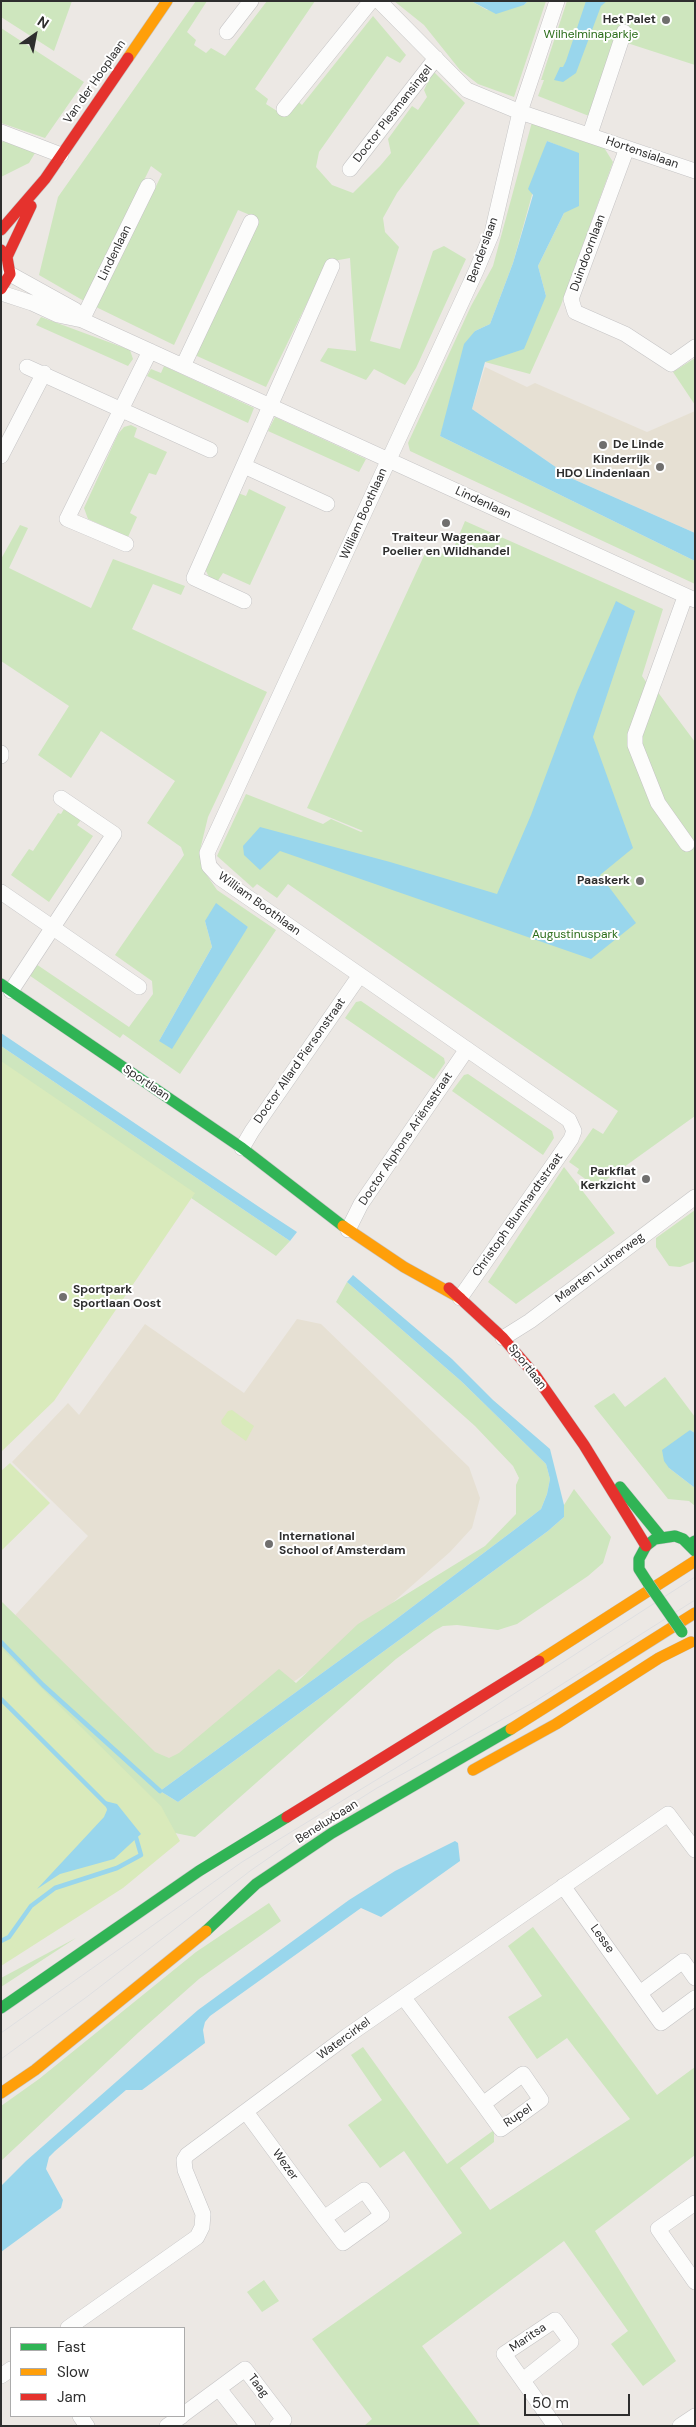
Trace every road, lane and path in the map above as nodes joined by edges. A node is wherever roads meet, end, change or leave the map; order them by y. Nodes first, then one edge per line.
1 (167, 1) edge
2 (251, 1) edge
3 (371, 1) edge
4 (379, 1) edge
5 (557, 1) edge
6 (227, 32) dead end
7 (624, 32) dead end
8 (436, 58) junction
9 (284, 109) dead end
10 (520, 112) junction
11 (1, 132) edge
12 (590, 134) junction
13 (627, 148) junction
14 (61, 155) junction
15 (350, 169) dead end
16 (695, 171) edge
17 (45, 179) junction
18 (148, 186) dead end
19 (250, 222) dead end
20 (1, 230) edge
21 (4, 254) edge
22 (332, 266) dead end
23 (10, 274) junction
24 (1, 289) edge
25 (1, 293) edge
26 (82, 320) junction
27 (695, 347) edge
28 (150, 351) junction
29 (27, 366) dead end
30 (183, 366) junction
31 (44, 373) junction
32 (272, 406) junction
33 (120, 408) junction
34 (210, 450) dead end
35 (1, 456) edge
36 (388, 459) junction
37 (244, 466) junction
38 (327, 504) dead end
39 (126, 544) dead end
40 (690, 598) edge
41 (244, 600) dead end
42 (61, 798) dead end
43 (687, 844) dead end
44 (1, 892) edge
45 (52, 927) junction
46 (360, 975) junction
47 (6, 987) edge
48 (139, 987) dead end
49 (467, 1049) junction
50 (574, 1131) joint
51 (242, 1148) junction
52 (281, 1176) junction
53 (695, 1197) edge
54 (355, 1224) junction
55 (420, 1263) dead end
56 (460, 1298) junction
57 (503, 1338) junction
58 (584, 1445) junction
59 (661, 1537) junction
60 (693, 1545) edge
61 (646, 1546) junction
62 (695, 1561) edge
63 (695, 1614) edge
64 (693, 1643) edge
65 (460, 1777) dead end
66 (223, 1843) dead end
67 (695, 1850) edge
68 (199, 1870) junction
69 (563, 1886) junction
70 (254, 1902) dead end
71 (222, 1918) junction
72 (695, 1978) edge
73 (640, 1993) junction
74 (404, 1998) junction
75 (695, 1998) edge
76 (1, 2008) edge
77 (1, 2093) edge
78 (483, 2104) dead end
79 (246, 2112) junction
80 (695, 2203) edge
81 (324, 2218) dead end
82 (690, 2264) edge
83 (695, 2282) edge
84 (69, 2327) edge
85 (523, 2380) dead end
86 (220, 2389) junction
87 (185, 2414) edge
88 (695, 2416) edge
89 (180, 2417) edge
90 (168, 2426) edge
91 (248, 2426) edge
92 (276, 2426) edge
93 (555, 2426) edge
94 (680, 2426) edge

1 - 14 main road, Van der Hooplaan
2 - 6 street
3 - 9 street
4 - 8 street, Doctor Plesmansingel
5 - 10 street, Benderslaan
7 - 12 street, Hortensialaan
8 - 10 street, Doctor Plesmansingel
8 - 15 street, Doctor Plesmansingel
10 - 12 street, Hortensialaan
10 - 36 street, Benderslaan
11 - 14 street
12 - 13 street, Hortensialaan
13 - 16 street, Hortensialaan
13 - 27 street, Duindoornlaan
14 - 17 main road, Van der Hooplaan
17 - 20 main road, Van der Hooplaan
17 - 21 main road, Van der Hooplaan
18 - 26 street, Lindenlaan
19 - 30 street
21 - 23 main road
22 - 32 street
23 - 24 main road
23 - 26 street, Lindenlaan
25 - 26 street, Lindenlaan
26 - 28 street, Lindenlaan
28 - 30 street, Lindenlaan
28 - 33 street
29 - 31 street
30 - 32 street, Lindenlaan
31 - 33 street
31 - 35 street
32 - 36 street, Lindenlaan
32 - 37 street
33 - 34 street
33 - 39 street
36 - 40 street, Lindenlaan
36 - 46 street, William Boothlaan
37 - 38 street
37 - 41 street
40 - 43 street
42 - 45 street, Sportlaan
44 - 45 street
45 - 47 street, Sportlaan
45 - 48 street
46 - 49 street, William Boothlaan
46 - 51 street, Doctor Allard Piersonstraat
47 - 51 main road, Sportlaan
49 - 50 street, William Boothlaan
49 - 54 street, Doctor Alphons Ariënsstraat
50 - 56 street, Christoph Blumhardtstraat
51 - 52 main road, Sportlaan
52 - 54 main road, Sportlaan
52 - 54 main road, Sportlaan
53 - 57 street, Maarten Lutherweg
54 - 56 main road, Sportlaan
55 - 56 main road, Sportlaan
56 - 57 main road, Sportlaan
57 - 58 main road, Sportlaan
58 - 59 main road, Sportlaan
58 - 61 main road, Sportlaan
59 - 60 main road
59 - 61 main road
61 - 64 main road, bridge
62 - 68 main road, Beneluxbaan
63 - 71 main road, Beneluxbaan
64 - 65 main road
66 - 68 main road
67 - 69 street, Watercirkel
68 - 76 main road, Beneluxbaan
69 - 73 street, Lesse
69 - 74 street, Watercirkel
70 - 71 main road
71 - 77 main road, Beneluxbaan
72 - 73 street
73 - 75 street, Lesse
74 - 78 street
74 - 79 street, Watercirkel
79 - 81 street, Wezer
79 - 84 street, Watercirkel
80 - 82 street
82 - 83 street
85 - 93 street
86 - 87 street, Taag
86 - 91 street
86 - 92 street, Taag
88 - 94 street
89 - 90 street, Taag

